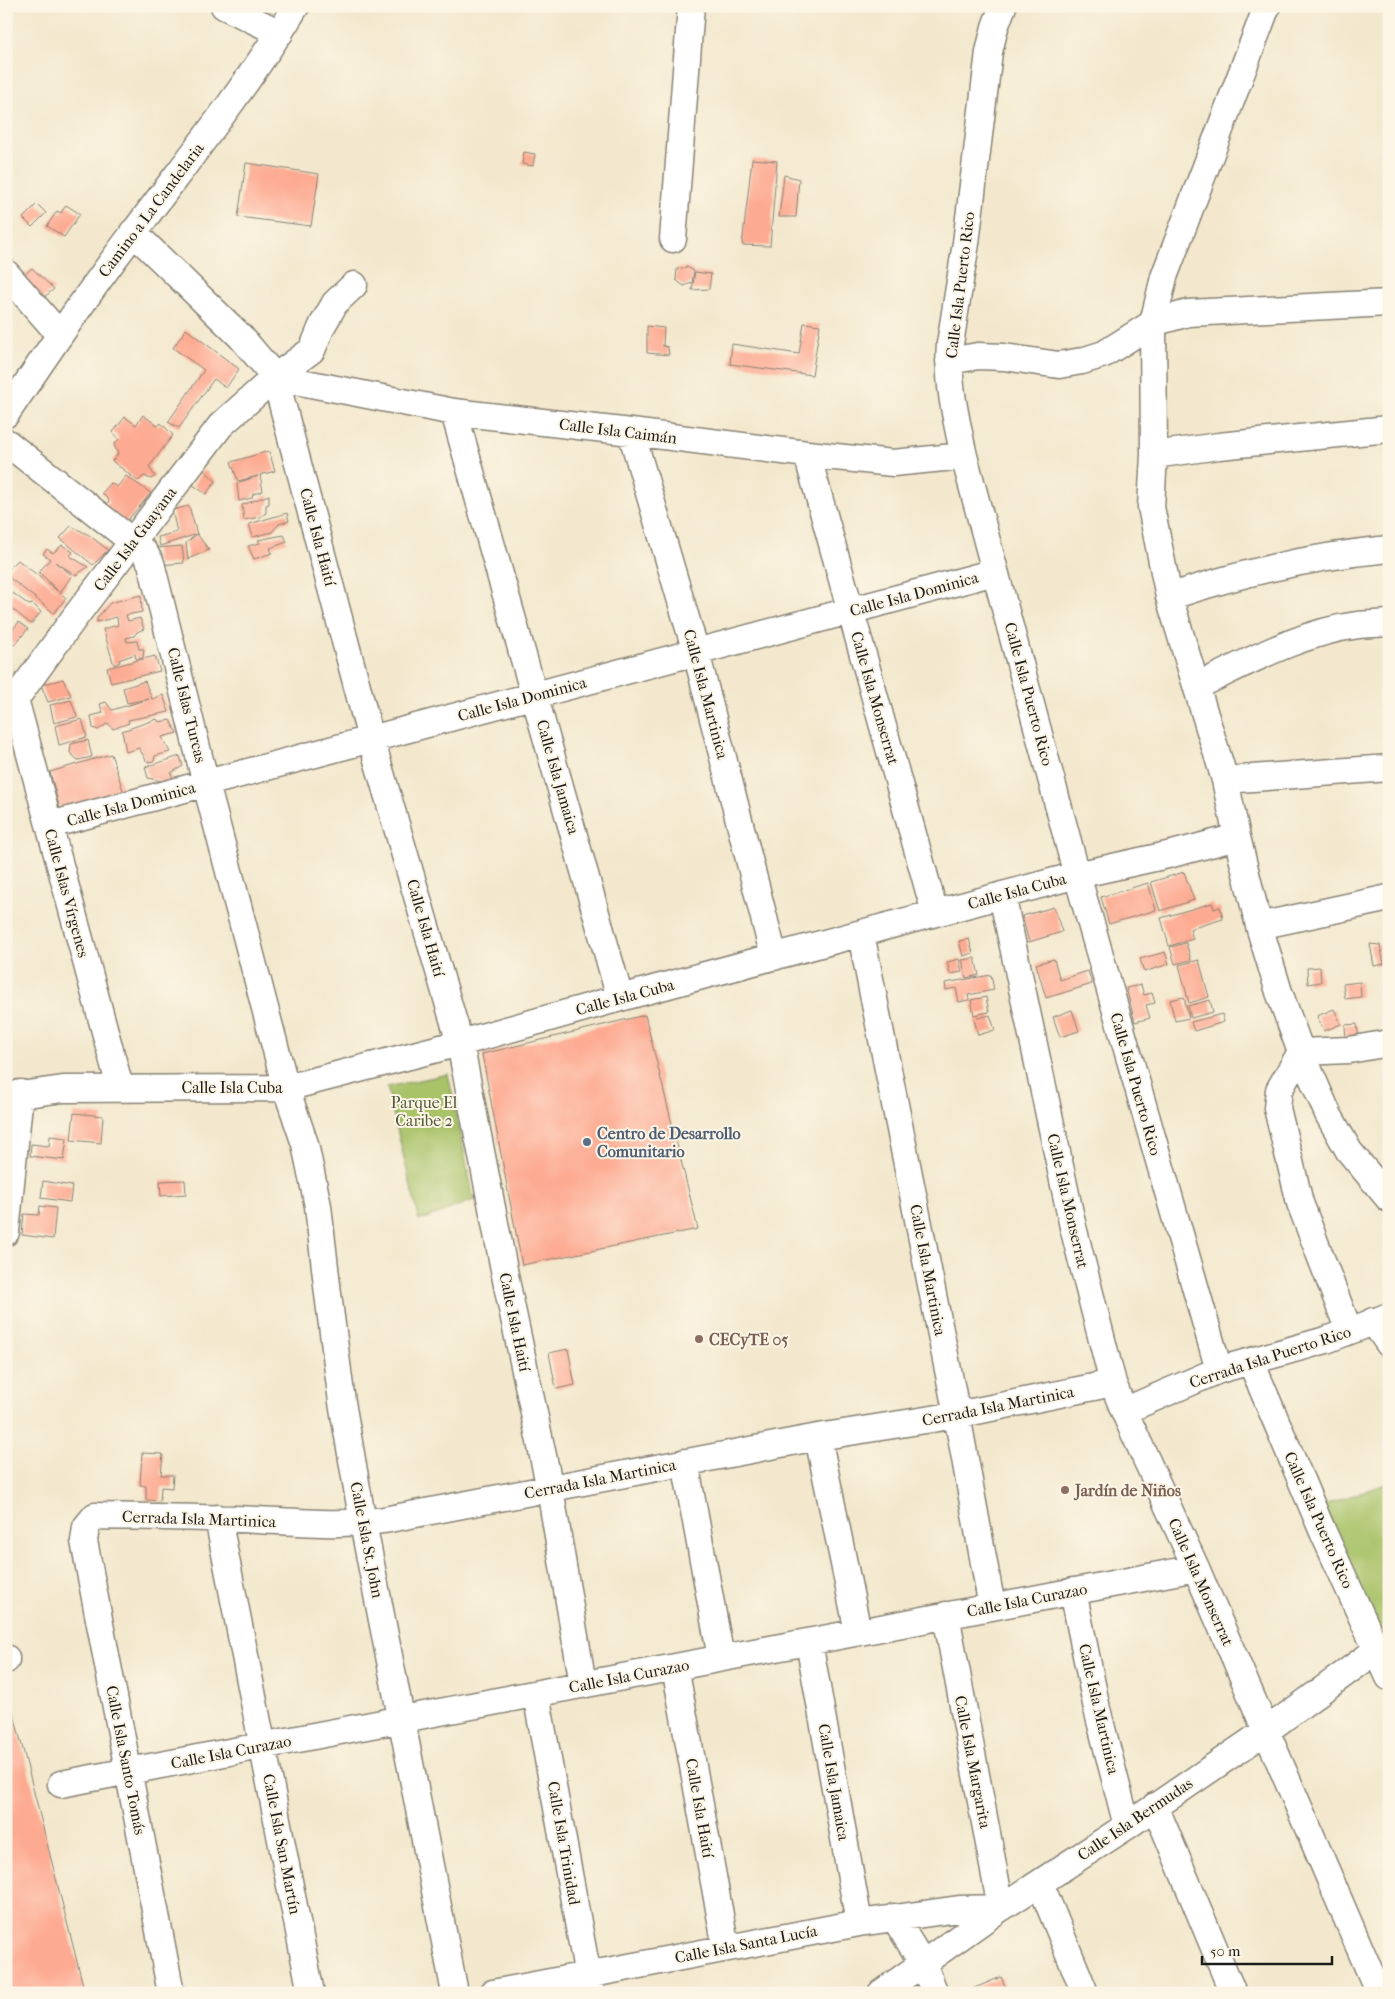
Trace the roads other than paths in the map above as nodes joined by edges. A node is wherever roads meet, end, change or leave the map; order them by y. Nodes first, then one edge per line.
1 (224, 6) edge
2 (296, 6) edge
3 (691, 6) edge
4 (1003, 6) edge
5 (1267, 6) edge
6 (280, 33) junction
7 (133, 232) junction
8 (674, 239) dead end
9 (6, 273) edge
10 (354, 285) dead end
11 (1389, 303) edge
12 (1153, 323) junction
13 (60, 335) junction
14 (949, 361) junction
15 (275, 377) junction
16 (454, 412) junction
17 (6, 414) edge
18 (1389, 429) edge
19 (631, 432) junction
20 (6, 442) edge
21 (807, 454) junction
22 (1154, 455) junction
23 (964, 456) junction
24 (133, 542) junction
25 (1389, 549) edge
26 (995, 572) junction
27 (1169, 597) junction
28 (850, 611) junction
29 (1389, 623) edge
30 (696, 652) junction
31 (1197, 686) junction
32 (534, 696) junction
33 (10, 706) edge
34 (371, 739) junction
35 (1389, 768) edge
36 (1225, 780) junction
37 (206, 784) junction
38 (50, 825) junction
39 (1237, 837) junction
40 (1077, 875) junction
41 (1002, 895) junction
42 (1389, 898) edge
43 (935, 913) junction
44 (1259, 926) junction
45 (861, 934) junction
46 (774, 957) junction
47 (620, 998) junction
48 (460, 1043) junction
49 (1389, 1043) edge
50 (1302, 1052) junction
51 (120, 1087) junction
52 (286, 1088) junction
53 (13, 1095) edge
54 (1385, 1190) edge
55 (6, 1232) edge
56 (1381, 1318) edge
57 (1348, 1331) junction
58 (1389, 1344) edge
59 (1251, 1362) junction
60 (1219, 1370) junction
61 (1113, 1383) junction
62 (1124, 1411) junction
63 (957, 1415) junction
64 (818, 1437) junction
65 (685, 1462) junction
66 (550, 1489) junction
67 (218, 1518) junction
68 (363, 1523) junction
69 (86, 1527) joint
70 (1196, 1568) junction
71 (1073, 1592) junction
72 (992, 1607) junction
73 (946, 1615) junction
74 (858, 1632) junction
75 (809, 1642) junction
76 (1383, 1648) edge
77 (720, 1658) junction
78 (674, 1667) junction
79 (1389, 1678) edge
80 (583, 1684) junction
81 (536, 1694) junction
82 (402, 1719) junction
83 (1266, 1731) junction
84 (262, 1746) junction
85 (129, 1771) junction
86 (61, 1784) dead end
87 (1155, 1806) junction
88 (1127, 1826) junction
89 (1040, 1883) junction
90 (1001, 1908) junction
91 (894, 1917) junction
92 (859, 1923) junction
93 (726, 1948) junction
94 (923, 1964) junction
95 (589, 1984) edge
96 (171, 1993) edge
97 (311, 1993) edge
98 (455, 1993) edge
99 (493, 1993) edge
100 (881, 1993) edge
101 (935, 1993) edge
102 (1084, 1993) edge
103 (1232, 1993) edge
104 (1379, 1993) edge

1 - 6 street
2 - 6 street, Camino a La Candelaria
3 - 8 street
4 - 14 street, Calle Isla Puerto Rico
5 - 12 street
6 - 7 street, Camino a La Candelaria
7 - 13 street, Camino a La Candelaria
7 - 15 street, Calle Isla Haití
9 - 13 street
10 - 15 street, Calle Isla Guayana
11 - 12 street
12 - 14 street
12 - 22 street
13 - 17 street, Camino a La Candelaria
14 - 23 street, Calle Isla Puerto Rico
15 - 16 street, Calle Isla Caimán
15 - 24 street, Calle Isla Guayana
15 - 34 street, Calle Isla Haití
16 - 19 street, Calle Isla Caimán
16 - 32 street, Calle Isla Jamaica
18 - 22 street
19 - 21 street, Calle Isla Caimán
19 - 30 street, Calle Isla Martinica
20 - 24 street, Calle Islas Turcas
21 - 23 street, Calle Isla Caimán
21 - 28 street, Calle Isla Monserrat
22 - 27 street
23 - 26 street, Calle Isla Puerto Rico
24 - 33 street, Calle Isla Guayana
24 - 37 street, Calle Islas Turcas
25 - 27 street
26 - 28 street, Calle Isla Dominica
26 - 40 street, Calle Isla Puerto Rico
27 - 31 street
28 - 30 street, Calle Isla Dominica
28 - 43 street, Calle Isla Monserrat
29 - 31 street
30 - 32 street, Calle Isla Dominica
30 - 46 street, Calle Isla Martinica
31 - 36 street
32 - 34 street, Calle Isla Dominica
32 - 47 street, Calle Isla Jamaica
33 - 38 street, Calle Islas Vírgenes
34 - 37 street, Calle Isla Dominica
34 - 48 street, Calle Isla Haití
35 - 36 street
36 - 39 street
37 - 38 street, Calle Isla Dominica
37 - 52 street, Calle Islas Turcas
38 - 51 street, Calle Islas Vírgenes
39 - 40 street, Calle Isla Cuba
39 - 44 street
40 - 41 street, Calle Isla Cuba
40 - 60 street, Calle Isla Puerto Rico
41 - 43 street, Calle Isla Cuba
41 - 61 street, Calle Isla Monserrat
42 - 44 street
43 - 45 street, Calle Isla Cuba
44 - 50 street
45 - 46 street, Calle Isla Cuba
45 - 63 street, Calle Isla Martinica
46 - 47 street, Calle Isla Cuba
47 - 48 street, Calle Isla Cuba
48 - 52 street, Calle Isla Cuba
48 - 66 street, Calle Isla Haití
49 - 50 street
50 - 54 street
50 - 57 street
51 - 52 street, Calle Isla Cuba
51 - 53 street, Calle Isla Cuba
52 - 68 street, Calle Isla St. John
53 - 55 street
56 - 57 street, Cerrada Isla Puerto Rico
56 - 58 street
57 - 59 street, Cerrada Isla Puerto Rico
59 - 60 street, Cerrada Isla Puerto Rico
59 - 76 street, Calle Isla Puerto Rico
60 - 62 street, Cerrada Isla Puerto Rico
61 - 62 street, Calle Isla Monserrat
61 - 63 street, Cerrada Isla Martinica
62 - 70 street, Calle Isla Monserrat
63 - 64 street, Cerrada Isla Martinica
63 - 72 street, Calle Isla Martinica
64 - 65 street, Cerrada Isla Martinica
64 - 74 street
65 - 66 street, Cerrada Isla Martinica
65 - 77 street
66 - 68 street, Cerrada Isla Martinica
66 - 80 street, Calle Isla Haití
67 - 68 street, Cerrada Isla Martinica
67 - 69 street, Cerrada Isla Martinica
67 - 84 street, Calle Isla San Martín
68 - 82 street, Calle Isla St. John
69 - 85 street, Calle Isla Santo Tomás
70 - 71 street, Calle Isla Curazao
70 - 83 street, Calle Isla Monserrat
71 - 72 street, Calle Isla Curazao
71 - 88 street, Calle Isla Martinica
72 - 73 street, Calle Isla Curazao
73 - 74 street, Calle Isla Curazao
73 - 90 street, Calle Isla Margarita
74 - 75 street, Calle Isla Curazao
75 - 77 street, Calle Isla Curazao
75 - 92 street, Calle Isla Jamaica
76 - 79 street, Calle Isla Puerto Rico
76 - 83 street, Calle Isla Bermudas
77 - 78 street, Calle Isla Curazao
78 - 80 street, Calle Isla Curazao
78 - 93 street, Calle Isla Haití
80 - 81 street, Calle Isla Curazao
81 - 82 street, Calle Isla Curazao
81 - 95 street, Calle Isla Trinidad
82 - 84 street, Calle Isla Curazao
82 - 98 street, Calle Isla St. John
83 - 87 street, Calle Isla Bermudas
83 - 104 street, Calle Isla Monserrat
84 - 85 street, Calle Isla Curazao
84 - 97 street, Calle Isla San Martín
85 - 86 street, Calle Isla Curazao
85 - 96 street, Calle Isla Santo Tomás
87 - 88 street, Calle Isla Bermudas
87 - 103 street
88 - 89 street, Calle Isla Bermudas
89 - 90 street, Calle Isla Bermudas
89 - 102 street
90 - 91 street, Calle Isla Santa Lucía
90 - 94 street, Calle Isla Bermudas
91 - 92 street, Calle Isla Santa Lucía
91 - 94 street
92 - 93 street, Calle Isla Santa Lucía
93 - 95 street, Calle Isla Santa Lucía
94 - 100 street, Calle Isla Bermudas
94 - 101 street
95 - 99 street, Calle Isla Santa Lucía

